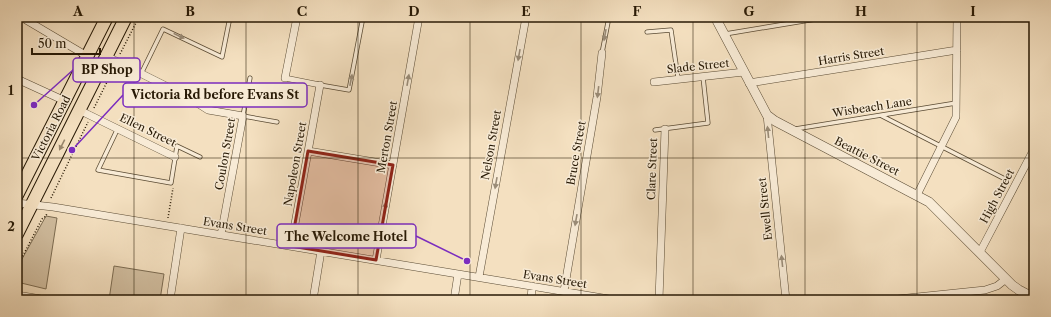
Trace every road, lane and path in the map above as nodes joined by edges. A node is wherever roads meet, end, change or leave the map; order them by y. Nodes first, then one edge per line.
1 (22, 17) edge
2 (107, 17) edge
3 (126, 17) edge
4 (139, 17) edge
5 (230, 17) edge
6 (297, 17) edge
7 (363, 17) edge
8 (419, 17) edge
9 (526, 17) edge
10 (609, 17) edge
11 (715, 17) edge
12 (828, 17) edge
13 (957, 17) edge
14 (647, 32) dead end
15 (724, 35) junction
16 (957, 50) junction
17 (602, 53) joint
18 (88, 56) junction
19 (111, 59) junction
20 (744, 72) junction
21 (141, 74) junction
22 (703, 76) junction
23 (250, 78) dead end
24 (285, 78) joint
25 (678, 78) junction
26 (17, 79) edge
27 (654, 82) dead end
28 (749, 83) junction
29 (320, 84) junction
30 (65, 101) junction
31 (956, 103) junction
32 (79, 110) junction
33 (767, 115) junction
34 (881, 115) junction
35 (91, 116) junction
36 (243, 116) junction
37 (278, 122) dead end
38 (118, 128) junction
39 (665, 129) junction
40 (790, 129) junction
41 (655, 130) dead end
42 (941, 147) junction
43 (1034, 150) edge
44 (308, 151) junction
45 (200, 156) dead end
46 (175, 157) junction
47 (393, 165) junction
48 (1005, 179) dead end
49 (171, 183) junction
50 (17, 195) edge
51 (917, 195) junction
52 (17, 203) edge
53 (32, 205) junction
54 (49, 206) junction
55 (167, 226) junction
56 (181, 228) junction
57 (17, 234) edge
58 (221, 235) junction
59 (291, 246) junction
60 (321, 251) junction
61 (980, 252) junction
62 (376, 260) junction
63 (17, 267) edge
64 (458, 274) junction
65 (479, 277) junction
66 (1006, 279) junction
67 (532, 286) junction
68 (564, 292) junction
69 (17, 295) edge
70 (946, 297) edge
71 (1034, 298) edge
72 (47, 300) edge
73 (170, 300) edge
74 (313, 300) edge
75 (454, 300) edge
76 (531, 300) edge
77 (615, 300) edge
78 (659, 300) edge
79 (786, 300) edge
80 (888, 300) edge

1 - 18 street
2 - 18 highway, Victoria Road
3 - 19 highway, Victoria Road
4 - 19 path
21 -> 5 lane
6 - 24 street
29 -> 7 lane
47 -> 8 street, Merton Street
9 -> 65 street, Nelson Street
10 -> 17 lane, Bruce Street
11 - 15 street, Beattie Street
12 - 15 lane
13 - 16 street
14 - 25 lane
15 - 20 street, Beattie Street
16 - 28 street, Harris Street
16 - 31 street
17 -> 68 street, Bruce Street
18 - 30 highway, Victoria Road
19 - 21 street
19 - 32 highway, Victoria Road
19 - 35 path
20 - 22 street, Slade Street
20 - 28 street, Beattie Street
21 - 36 street
22 - 25 street, Slade Street
22 - 39 lane, Clare Street
23 - 36 lane, Coulon Street
24 - 29 street
25 - 27 street, Slade Street
26 - 30 street
28 - 33 street, Beattie Street
29 - 44 street, Napoleon Street
30 - 50 highway, Victoria Road
31 - 34 lane, Wisbeach Lane
31 - 42 street
32 - 35 street, Ellen Street
32 -> 53 highway, Victoria Road
33 - 40 street, Beattie Street
79 -> 33 street, Ewell Street
34 - 40 lane, Wisbeach Lane
34 - 42 lane
35 - 38 street, Ellen Street
35 - 54 path
36 - 37 lane
36 - 58 street, Coulon Street
38 - 46 street, Ellen Street
38 - 49 lane
39 - 41 lane
39 - 78 street, Clare Street
40 - 51 street, Beattie Street
42 - 48 lane
42 - 51 street
43 - 61 street, High Street
44 - 47 street
44 - 59 street, Napoleon Street
45 - 46 lane, Ellen Street
46 - 49 lane
62 -> 47 street, Merton Street
49 - 55 path
51 - 61 street, Beattie Street
52 - 53 street, Evans Street
53 - 54 street, Evans Street
53 - 57 highway, Victoria Road
54 - 55 street, Evans Street
54 - 63 path
55 - 56 street, Evans Street
56 - 58 street, Evans Street
56 - 73 street
58 - 59 street, Evans Street
59 - 60 street, Evans Street
60 - 62 street, Evans Street
60 - 74 street
61 - 66 street, Beattie Street
62 - 64 street, Evans Street
64 - 65 street, Evans Street
64 - 75 street
65 - 67 street, Evans Street
66 - 70 street
66 - 71 street, Beattie Street
67 - 68 street, Evans Street
67 - 76 street
68 - 77 street, Evans Street
69 - 72 street
70 - 80 street

